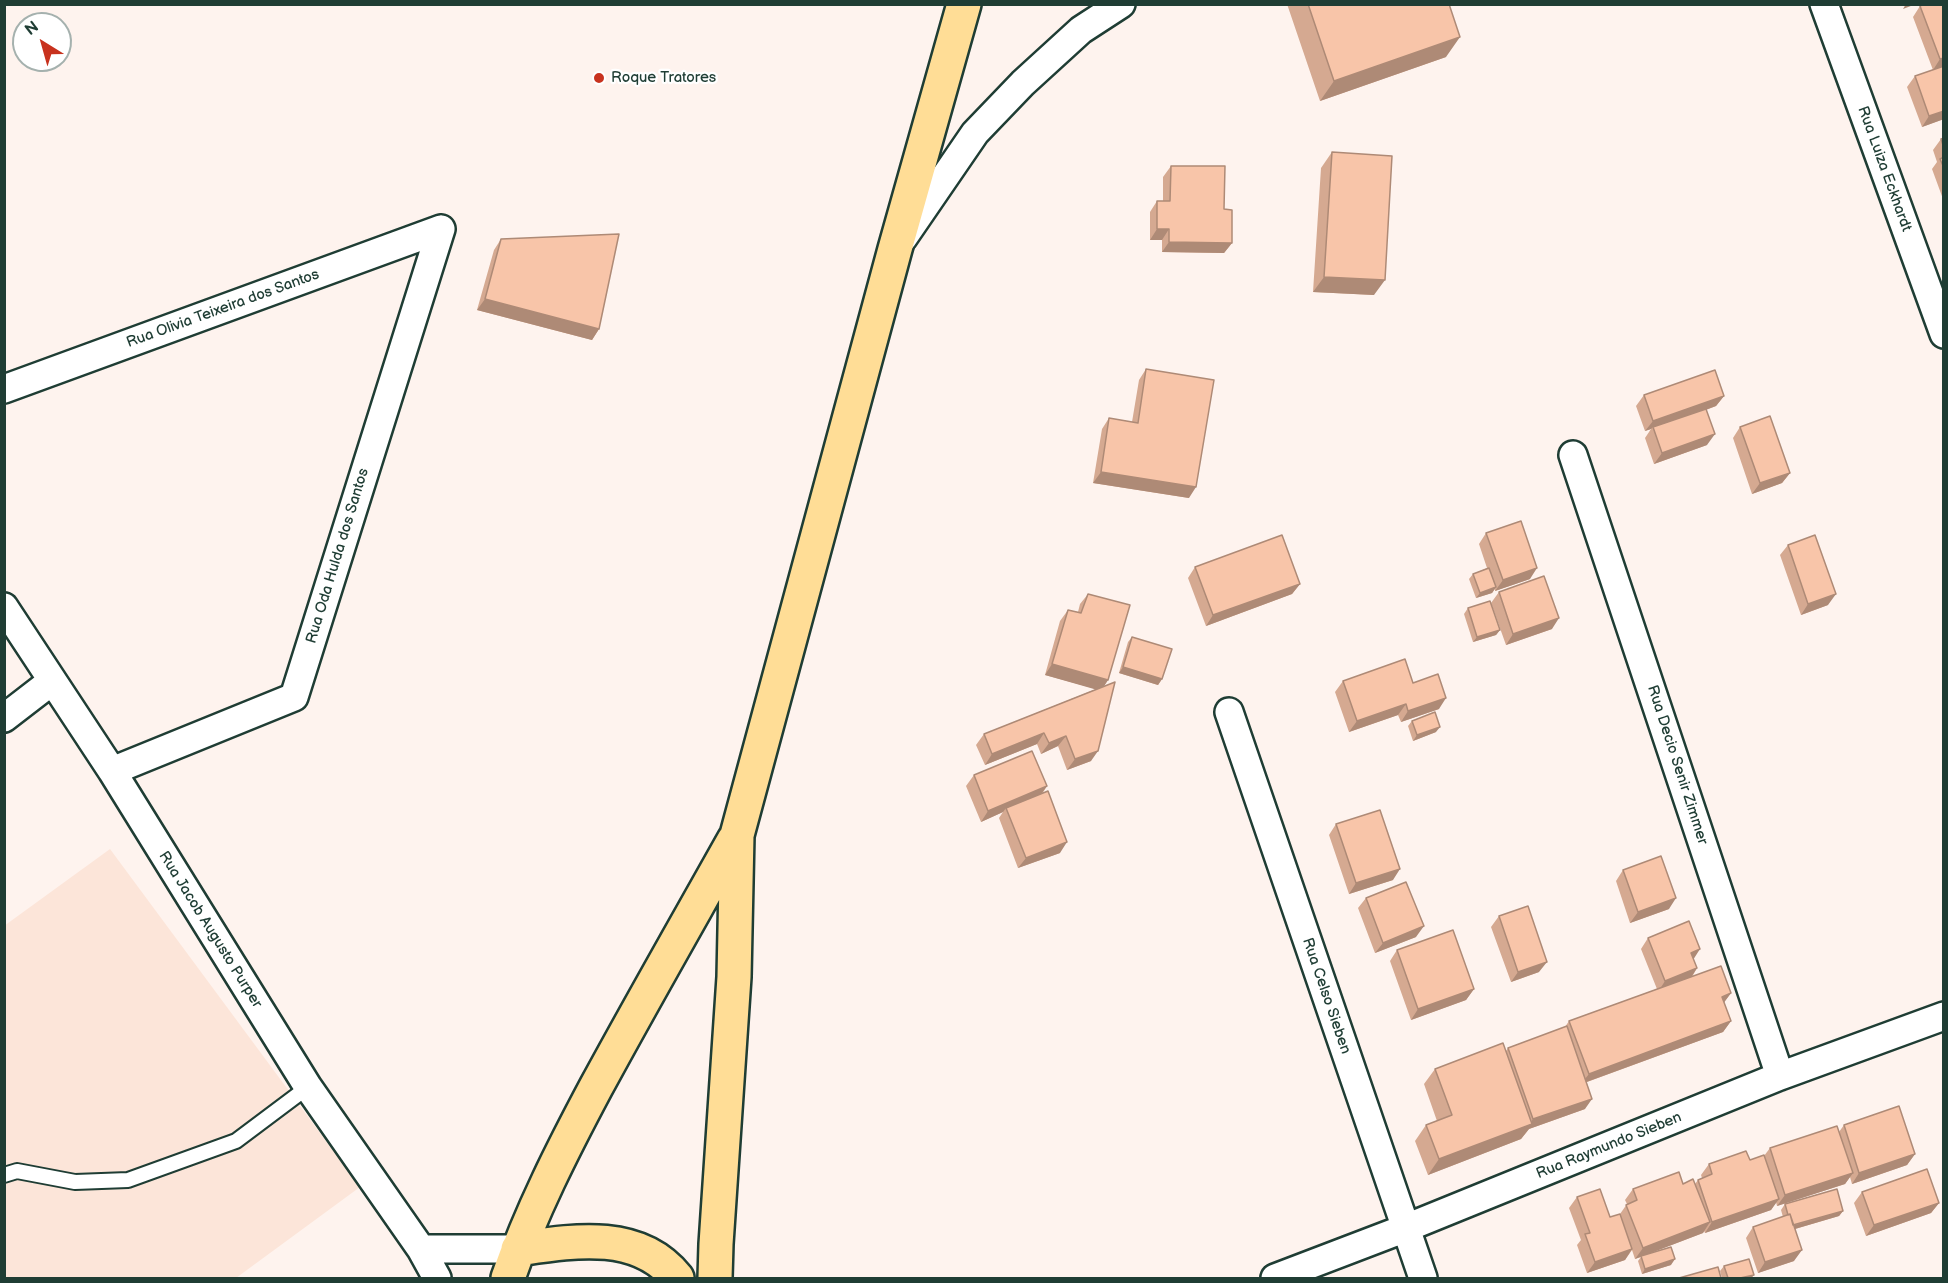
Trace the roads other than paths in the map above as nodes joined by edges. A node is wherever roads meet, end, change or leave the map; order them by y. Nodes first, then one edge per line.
1 (964, 4) edge
2 (1121, 4) edge
3 (1824, 4) edge
4 (441, 229) joint
5 (895, 249) junction
6 (1944, 334) edge
7 (4, 389) edge
8 (1573, 455) dead end
9 (4, 607) edge
10 (52, 681) junction
11 (1229, 712) dead end
12 (4, 718) edge
13 (112, 771) junction
14 (737, 835) junction
15 (1944, 1016) edge
16 (1780, 1076) junction
17 (308, 1087) junction
18 (4, 1175) edge
19 (1406, 1228) junction
20 (421, 1249) junction
21 (513, 1264) edge
22 (437, 1278) edge
23 (677, 1278) edge
24 (715, 1278) edge
25 (1275, 1278) edge
26 (1423, 1278) edge

1 - 5 highway
2 - 5 street
3 - 6 street, Rua Luiza Eckhardt
4 - 7 street, Rua Olivia Teixeira dos Santos
4 - 13 street, Rua Oda Hulda dos Santos
5 - 14 highway
8 - 16 street, Rua Decio Senir Zimmer
9 - 10 street, Rua Jacob Augusto Purper
10 - 12 street
10 - 13 street, Rua Jacob Augusto Purper
11 - 19 street, Rua Celso Sieben
13 - 17 street, Rua Jacob Augusto Purper
14 - 21 highway
14 - 24 highway
15 - 16 street, Rua Raymundo Sieben
16 - 19 street, Rua Raymundo Sieben
17 - 18 lane
17 - 20 street, Rua Jacob Augusto Purper
19 - 25 street, Rua Raymundo Sieben
19 - 26 street, Rua Celso Sieben
20 - 21 street
20 - 22 street, Rua Jacob Augusto Purper
21 - 23 highway

